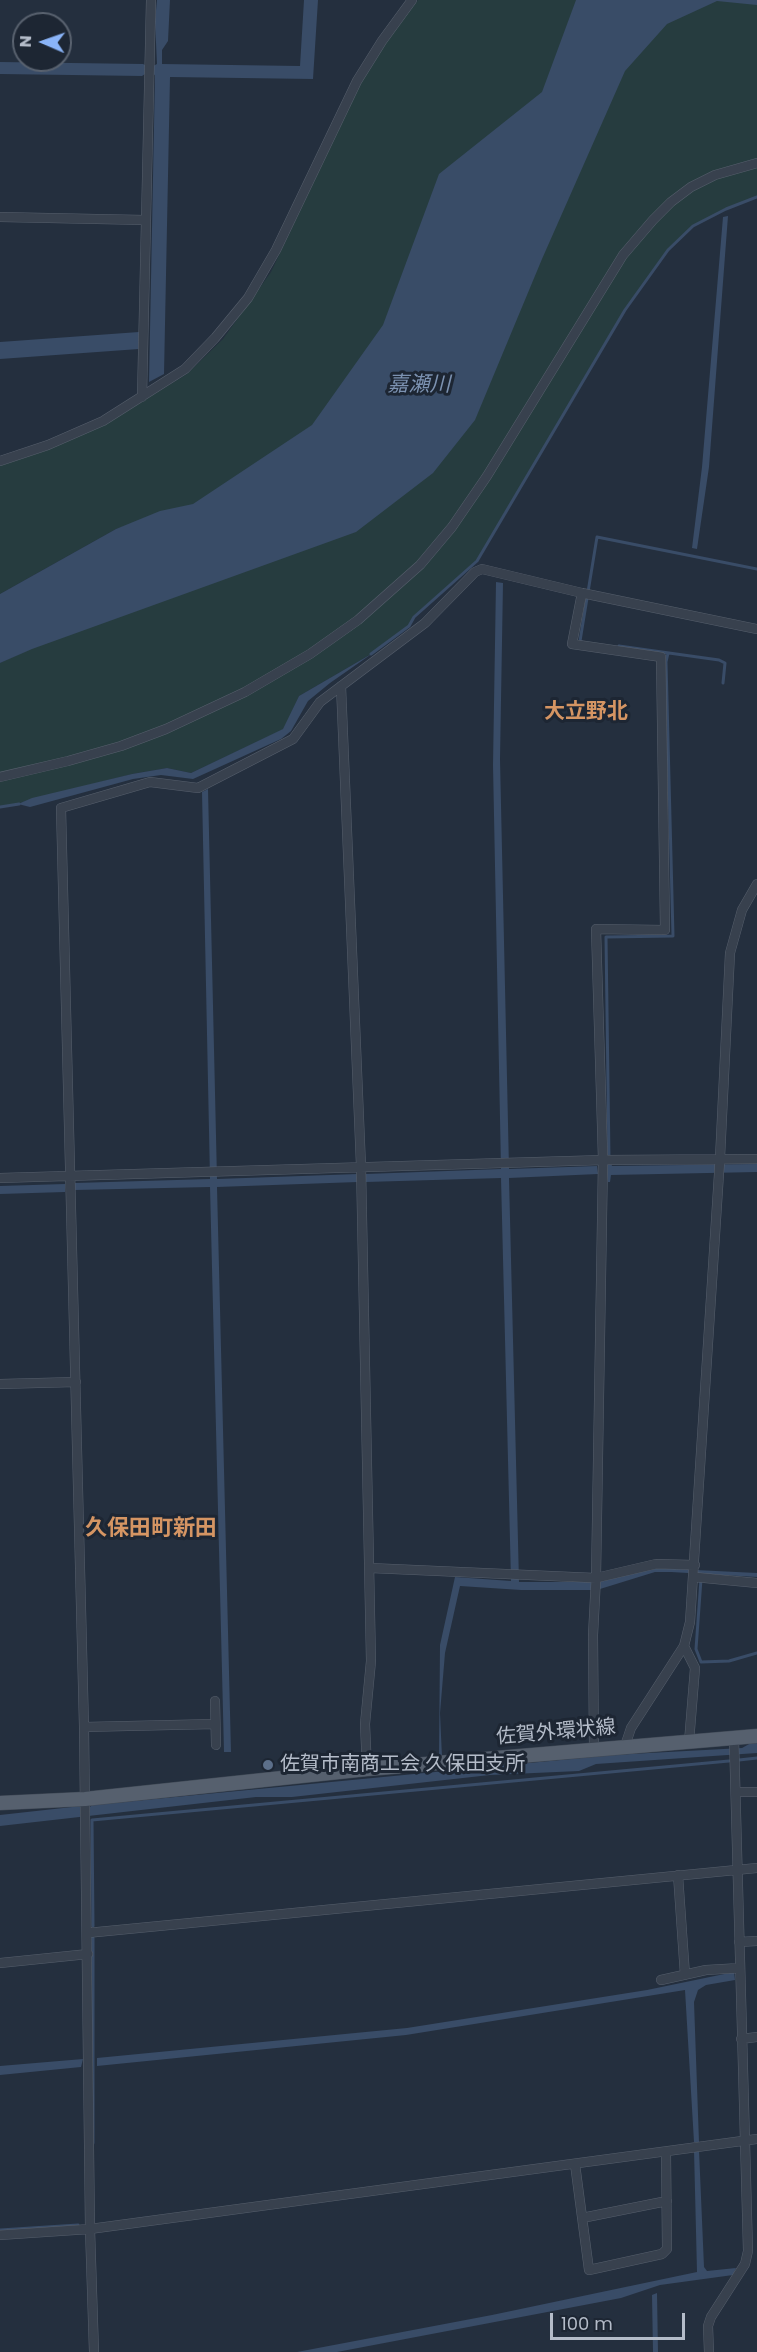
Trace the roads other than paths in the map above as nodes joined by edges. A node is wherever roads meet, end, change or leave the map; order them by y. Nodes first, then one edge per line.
1 (151, 0) edge
2 (412, 0) edge
3 (757, 163) edge
4 (0, 218) edge
5 (145, 220) junction
6 (142, 397) junction
7 (0, 461) edge
8 (586, 593) junction
9 (757, 628) edge
10 (342, 686) junction
11 (0, 777) edge
12 (757, 884) edge
13 (720, 1158) junction
14 (757, 1159) edge
15 (603, 1162) junction
16 (361, 1168) junction
17 (0, 1178) edge
18 (70, 1178) junction
19 (76, 1382) junction
20 (0, 1384) edge
21 (695, 1565) junction
22 (370, 1568) junction
23 (699, 1578) junction
24 (757, 1582) edge
25 (596, 1583) junction
26 (684, 1646) junction
27 (215, 1701) dead end
28 (215, 1724) junction
29 (84, 1727) junction
30 (757, 1736) edge
31 (689, 1742) junction
32 (734, 1742) junction
33 (216, 1745) dead end
34 (625, 1746) junction
35 (594, 1750) junction
36 (367, 1770) junction
37 (736, 1792) junction
38 (757, 1792) edge
39 (85, 1801) junction
40 (0, 1803) edge
41 (757, 1868) edge
42 (738, 1870) junction
43 (678, 1875) junction
44 (87, 1933) junction
45 (757, 1941) edge
46 (739, 1942) junction
47 (88, 1954) junction
48 (0, 1963) edge
49 (740, 1968) junction
50 (685, 1975) junction
51 (661, 1980) dead end
52 (757, 2037) edge
53 (741, 2039) junction
54 (757, 2139) edge
55 (744, 2140) junction
56 (666, 2152) junction
57 (575, 2164) junction
58 (667, 2201) junction
59 (582, 2218) junction
60 (90, 2229) junction
61 (0, 2235) edge
62 (94, 2352) edge
63 (709, 2352) edge

1 - 5 street
2 - 6 street
3 - 11 street
4 - 5 street
5 - 6 street
6 - 7 street
8 - 9 street
8 - 10 street
8 - 15 street
10 - 16 street
10 - 18 street
12 - 13 street
13 - 14 street
13 - 15 street
13 - 21 street
15 - 16 street
15 - 25 street
16 - 18 street
16 - 22 street
17 - 18 street
18 - 19 street
19 - 20 street
19 - 29 street
21 - 23 street
21 - 25 street
22 - 25 street
22 - 36 street
23 - 24 street
23 - 26 street
25 - 35 street
26 - 31 street
26 - 34 street
27 - 28 street
28 - 29 street
28 - 33 street
29 - 39 street
30 - 32 main road, 佐賀外環状線
31 - 32 main road, 佐賀外環状線
31 - 34 main road, 佐賀外環状線
32 - 37 street
34 - 35 main road, 佐賀外環状線
35 - 36 main road, 佐賀外環状線
36 - 39 main road, 佐賀外環状線
37 - 38 street
37 - 42 street
39 - 40 main road, 佐賀外環状線
39 - 44 street
41 - 42 street
42 - 43 street
42 - 46 street
43 - 44 street
43 - 50 street
44 - 47 street
45 - 46 street
46 - 49 street
47 - 48 street
47 - 60 street
49 - 50 street
49 - 53 street
50 - 51 street
52 - 53 street
53 - 55 street
54 - 55 street
55 - 56 street
55 - 63 street
56 - 57 street
56 - 58 street
57 - 59 street
57 - 60 street
58 - 59 street
58 - 59 street
60 - 61 street
60 - 62 street

